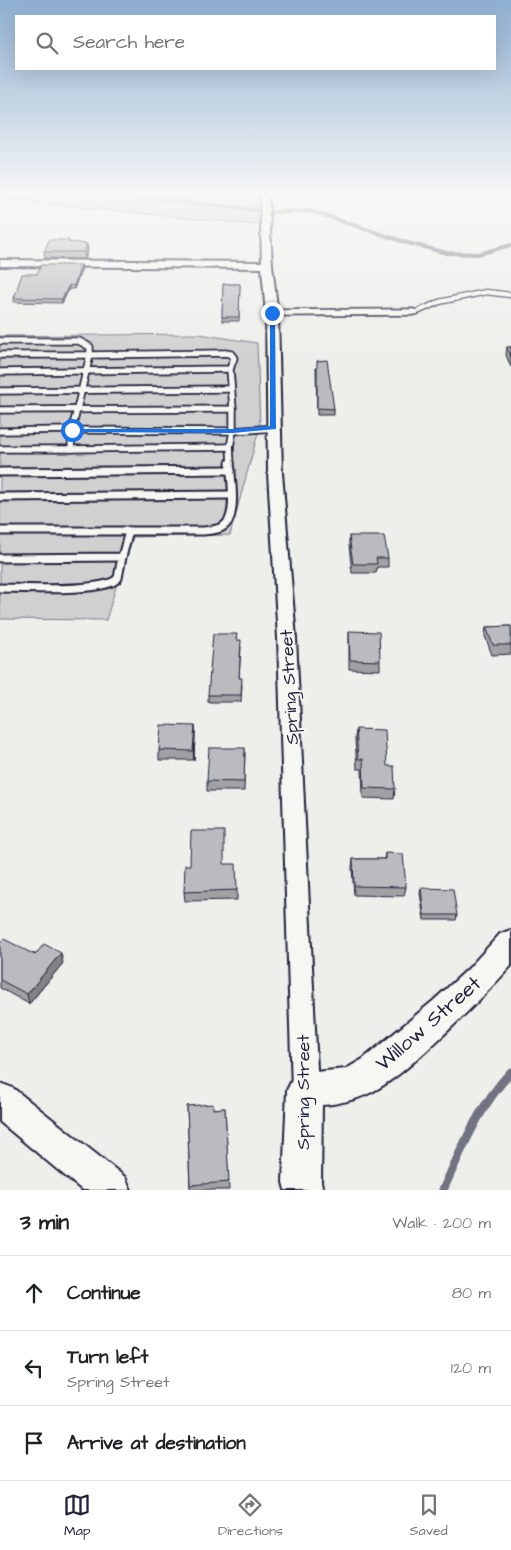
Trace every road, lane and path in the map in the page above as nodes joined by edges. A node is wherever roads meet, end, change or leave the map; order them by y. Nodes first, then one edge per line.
1 (266, 249) edge
2 (0, 263) edge
3 (267, 265) junction
4 (511, 295) edge
5 (272, 313) junction
6 (0, 341) edge
7 (0, 355) edge
8 (90, 355) junction
9 (230, 368) junction
10 (0, 372) edge
11 (86, 372) junction
12 (231, 389) junction
13 (0, 391) edge
14 (81, 391) junction
15 (232, 409) junction
16 (0, 410) edge
17 (76, 410) junction
18 (274, 428) junction
19 (72, 430) junction
20 (0, 431) edge
21 (233, 431) junction
22 (230, 447) junction
23 (71, 448) junction
24 (0, 449) edge
25 (231, 470) junction
26 (0, 472) edge
27 (231, 495) junction
28 (0, 497) edge
29 (0, 531) edge
30 (129, 531) junction
31 (122, 557) junction
32 (0, 558) edge
33 (0, 588) edge
34 (511, 943) edge
35 (305, 1090) junction
36 (0, 1100) edge
37 (300, 1187) edge
38 (112, 1190) edge

1 - 3 street, Spring Street
2 - 3 street
3 - 5 street, Spring Street
4 - 5 lane
5 - 18 street, Spring Street
6 - 8 lane
7 - 8 lane
8 - 9 lane
8 - 11 lane
9 - 11 lane
9 - 12 lane
10 - 11 lane
11 - 14 lane
12 - 14 lane
12 - 15 lane
13 - 14 lane
14 - 17 lane
15 - 17 lane
15 - 21 lane
16 - 17 lane
17 - 19 lane
18 - 21 lane
18 - 35 street, Spring Street
19 - 20 lane
19 - 21 lane
19 - 23 lane
21 - 22 lane
22 - 23 lane
22 - 25 lane
23 - 24 lane
25 - 26 lane
25 - 27 lane
27 - 28 lane
27 - 30 lane
29 - 30 lane
30 - 31 lane
31 - 32 lane
31 - 33 lane
34 - 35 street, Willow Street
35 - 37 street, Spring Street
36 - 38 street

